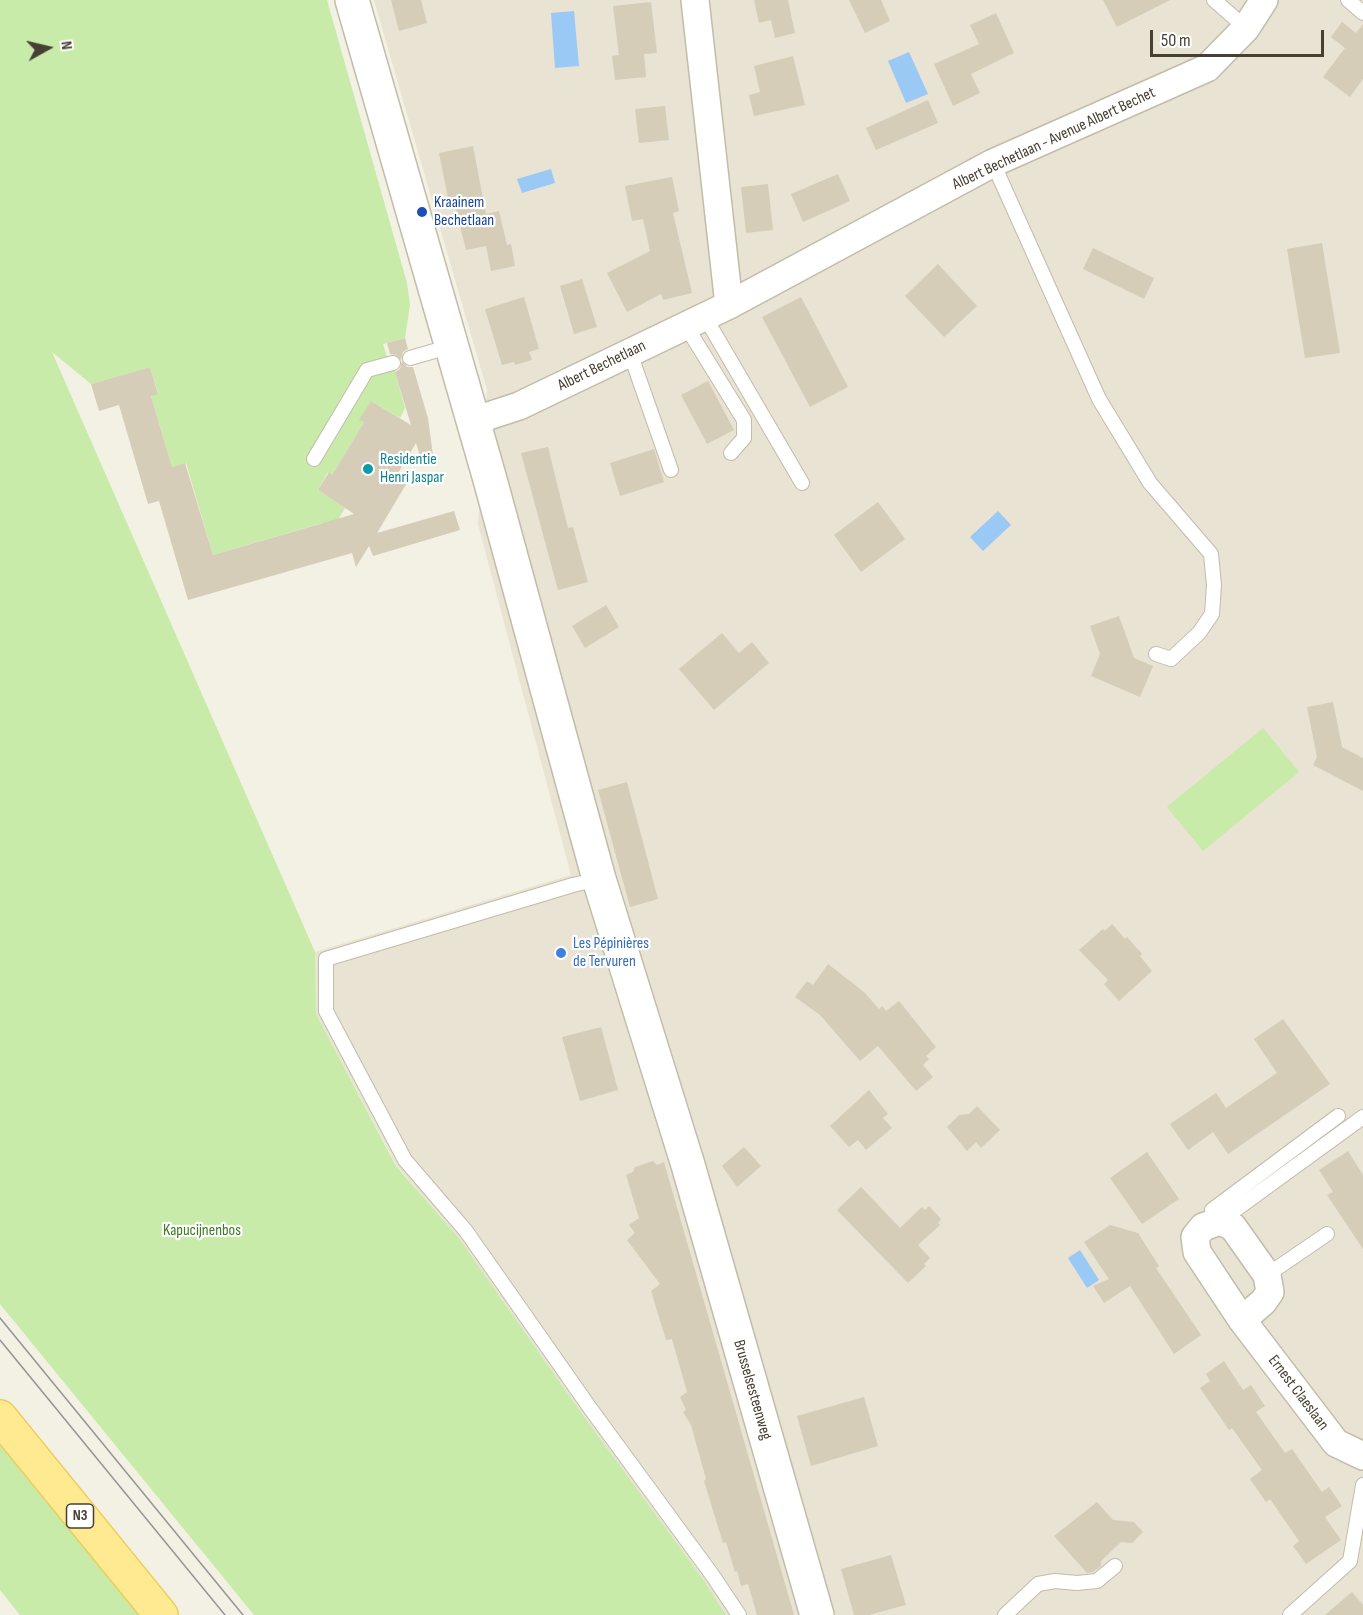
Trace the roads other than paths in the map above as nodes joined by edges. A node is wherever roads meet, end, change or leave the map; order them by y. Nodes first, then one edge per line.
1 (352, 0) edge
2 (695, 0) edge
3 (1214, 0) edge
4 (1264, 0) edge
5 (1348, 0) edge
6 (1363, 13) edge
7 (1246, 28) junction
8 (993, 163) junction
9 (707, 316) junction
10 (452, 346) junction
11 (630, 353) junction
12 (410, 358) dead end
13 (393, 363) dead end
14 (473, 421) junction
15 (731, 453) dead end
16 (314, 459) dead end
17 (671, 470) dead end
18 (802, 483) dead end
19 (1156, 654) dead end
20 (600, 879) junction
21 (1338, 1116) dead end
22 (1363, 1117) edge
23 (1220, 1221) junction
24 (1327, 1234) dead end
25 (1267, 1275) junction
26 (1242, 1320) junction
27 (0, 1417) edge
28 (1363, 1456) edge
29 (1363, 1485) edge
30 (1115, 1566) dead end
31 (161, 1615) edge
32 (739, 1615) edge
33 (817, 1615) edge
34 (1005, 1615) edge
35 (1290, 1615) edge

1 - 10 street, Brusselsesteenweg
2 - 9 street
3 - 7 lane
4 - 7 street, Albert Bechetlaan - Avenue Albert Bechet
5 - 6 lane
7 - 8 street, Albert Bechetlaan - Avenue Albert Bechet
8 - 9 street, Albert Bechetlaan - Avenue Albert Bechet
8 - 19 lane
9 - 11 street, Albert Bechetlaan
9 - 15 lane
9 - 18 lane
10 - 12 lane
10 - 14 street, Brusselsesteenweg
11 - 14 street, Albert Bechetlaan
11 - 17 lane
13 - 16 lane
14 - 20 street, Brusselsesteenweg
20 - 32 lane
20 - 33 street, Brusselsesteenweg
21 - 23 lane
22 - 23 lane
23 - 25 street
23 - 26 street, Ernest Claeslaan
24 - 25 lane
25 - 26 street
26 - 28 street, Ernest Claeslaan
27 - 31 main road, N3
29 - 35 lane
30 - 34 lane

